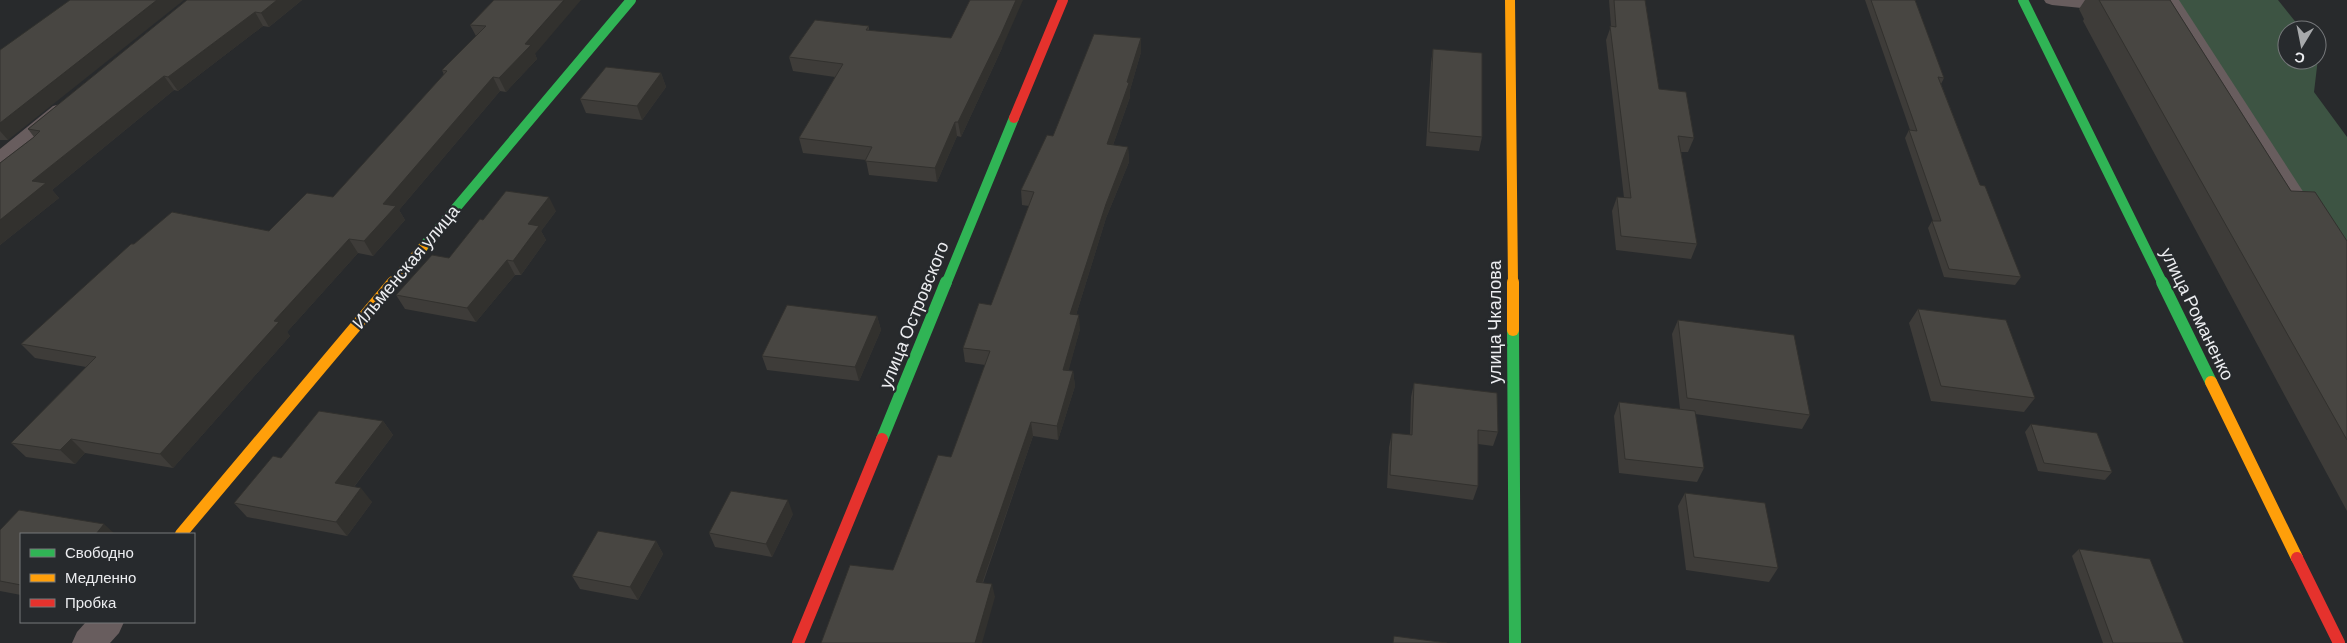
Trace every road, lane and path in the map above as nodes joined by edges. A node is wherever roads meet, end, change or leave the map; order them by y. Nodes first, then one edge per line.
1 (631, 0) edge
2 (1063, 0) edge
3 (1510, 0) edge
4 (2023, 0) edge
5 (2052, 0) edge
6 (2123, 7) edge
7 (2170, 8) edge
8 (77, 99) edge
9 (0, 160) edge
10 (2315, 227) edge
11 (182, 533) edge
12 (106, 623) edge
13 (2338, 629) edge
14 (89, 643) edge
15 (798, 643) edge
16 (1515, 643) edge

1 - 11 street, Ильменская улица
2 - 15 street, улица Островского
3 - 16 street, улица Чкалова
4 - 13 street, улица Романенко
5 - 6 lane
7 - 10 lane
8 - 9 street
12 - 14 street

